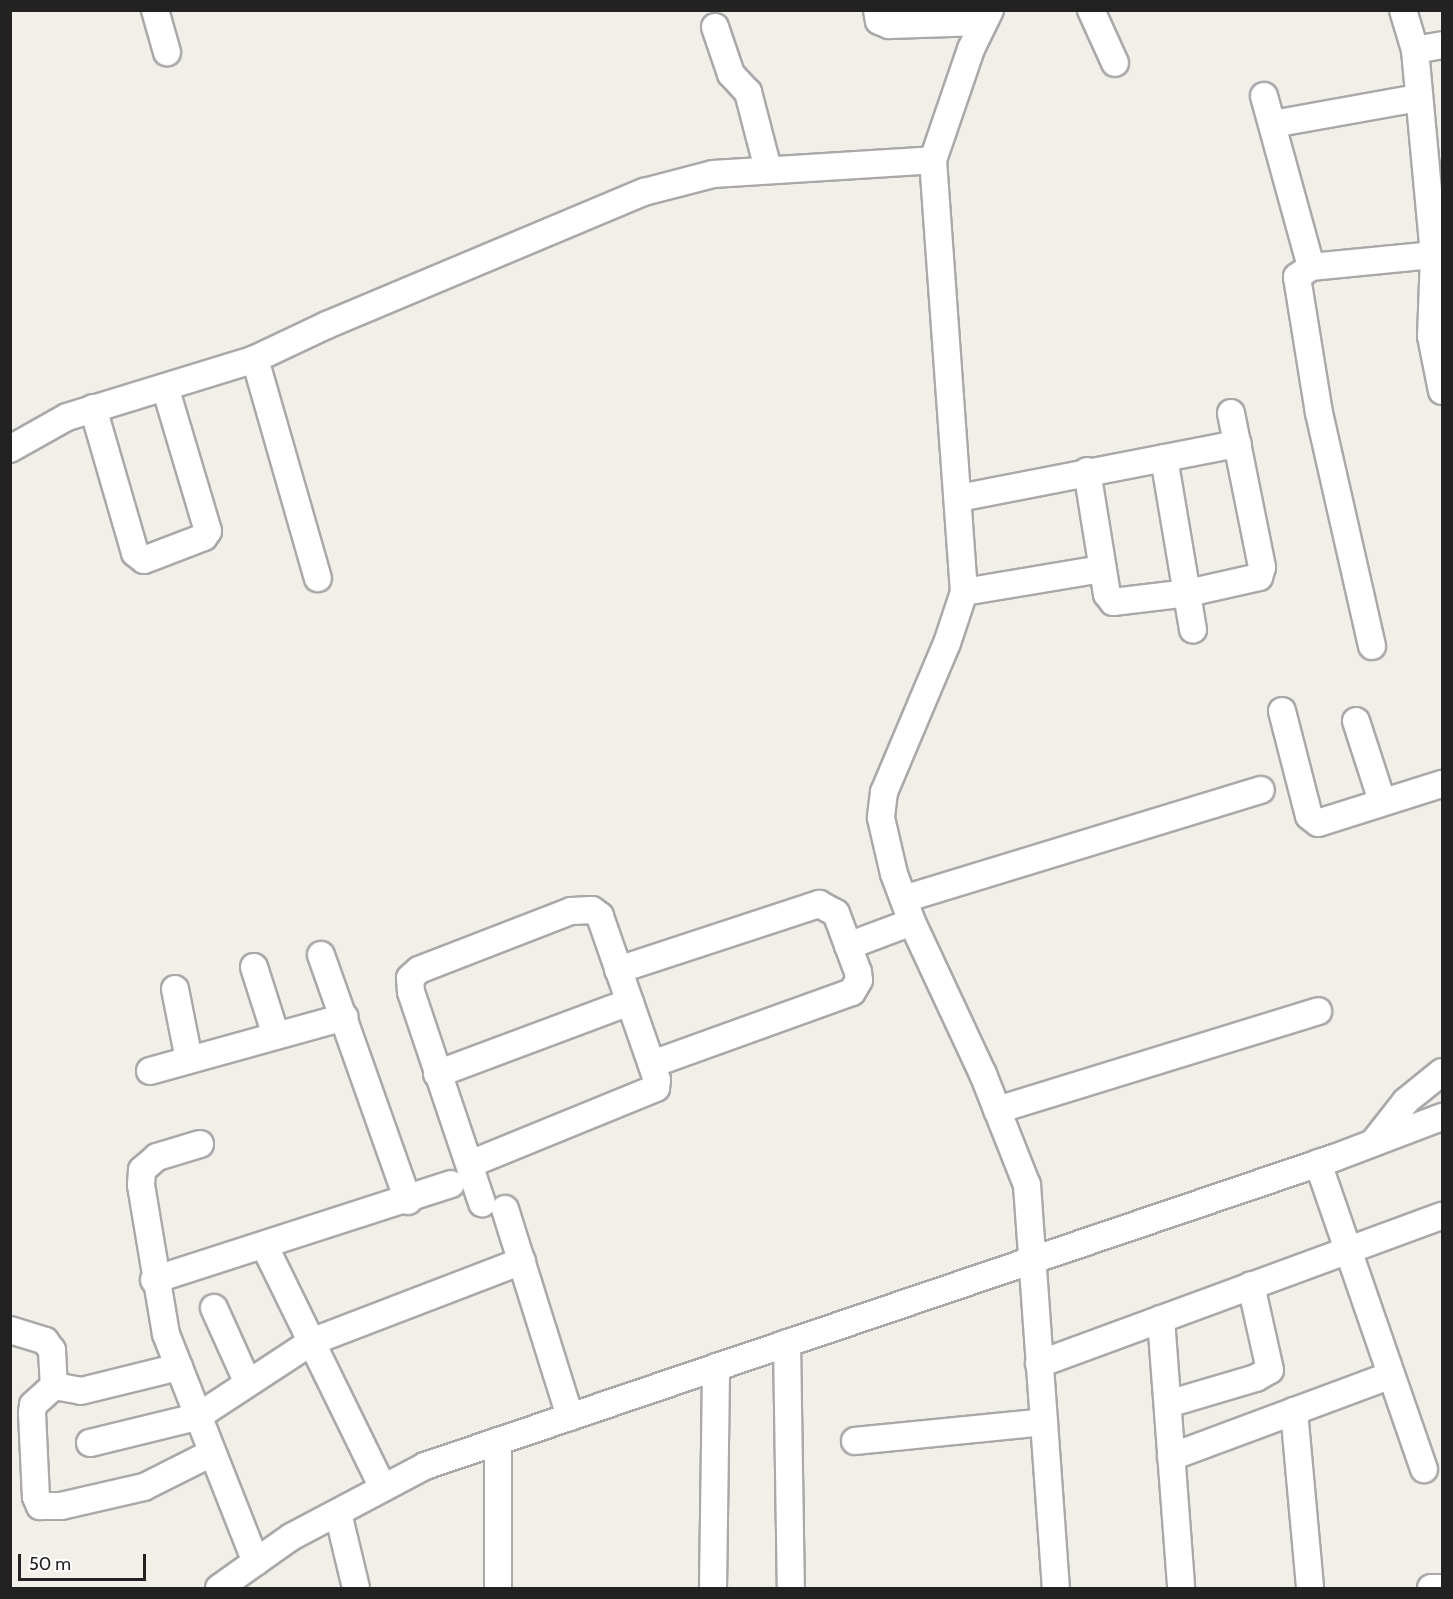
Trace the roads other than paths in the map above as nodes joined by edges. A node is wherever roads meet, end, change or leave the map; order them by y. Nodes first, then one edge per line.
1 (877, 10) edge
2 (1091, 10) edge
3 (1403, 10) edge
4 (164, 13) edge
5 (986, 16) edge
6 (945, 17) edge
7 (715, 27) dead end
8 (1443, 45) edge
9 (1414, 50) junction
10 (167, 52) dead end
11 (1115, 63) dead end
12 (1264, 96) dead end
13 (1418, 98) junction
14 (1273, 124) junction
15 (933, 160) junction
16 (768, 169) junction
17 (1436, 241) edge
18 (1311, 267) junction
19 (1437, 335) edge
20 (255, 359) junction
21 (165, 387) junction
22 (1443, 391) edge
23 (93, 408) junction
24 (1231, 413) dead end
25 (1238, 444) junction
26 (10, 449) edge
27 (1164, 458) junction
28 (1087, 471) junction
29 (959, 498) junction
30 (1102, 569) junction
31 (318, 578) dead end
32 (964, 592) junction
33 (1188, 593) junction
34 (1193, 630) dead end
35 (1372, 646) dead end
36 (1282, 711) dead end
37 (1356, 721) dead end
38 (1443, 784) edge
39 (1262, 790) dead end
40 (1382, 801) junction
41 (908, 911) junction
42 (848, 946) junction
43 (321, 955) dead end
44 (254, 967) dead end
45 (618, 970) junction
46 (176, 988) dead end
47 (630, 1002) junction
48 (1318, 1011) dead end
49 (345, 1017) junction
50 (276, 1036) junction
51 (189, 1060) junction
52 (652, 1064) junction
53 (150, 1071) dead end
54 (1443, 1072) edge
55 (437, 1074) junction
56 (997, 1110) junction
57 (1443, 1117) edge
58 (1373, 1143) junction
59 (200, 1144) dead end
60 (1318, 1163) junction
61 (470, 1164) junction
62 (451, 1184) dead end
63 (408, 1201) junction
64 (1443, 1216) edge
65 (265, 1247) junction
66 (1345, 1251) junction
67 (1031, 1261) junction
68 (522, 1262) junction
69 (154, 1280) junction
70 (1251, 1285) junction
71 (214, 1308) dead end
72 (1161, 1319) junction
73 (10, 1330) edge
74 (311, 1342) junction
75 (787, 1343) junction
76 (1039, 1364) junction
77 (179, 1367) junction
78 (716, 1367) junction
79 (1389, 1376) junction
80 (247, 1381) junction
81 (54, 1386) junction
82 (1168, 1404) junction
83 (1294, 1411) junction
84 (197, 1417) junction
85 (570, 1417) junction
86 (1044, 1422) junction
87 (498, 1441) junction
88 (855, 1441) dead end
89 (90, 1443) dead end
90 (212, 1453) junction
91 (1171, 1457) junction
92 (1424, 1469) dead end
93 (383, 1488) junction
94 (338, 1513) junction
95 (256, 1562) junction
96 (219, 1588) edge
97 (356, 1588) edge
98 (498, 1588) edge
99 (713, 1588) edge
100 (791, 1588) edge
101 (1056, 1588) edge
102 (1181, 1588) edge
103 (1310, 1588) edge
104 (1431, 1588) edge
105 (1443, 1588) edge

1 - 6 street
2 - 11 street
3 - 9 street
4 - 10 street
5 - 6 street
5 - 15 street
7 - 16 street
8 - 9 street
9 - 13 street
12 - 14 street
13 - 14 street
13 - 17 street
14 - 18 street
15 - 16 street
15 - 29 street
16 - 20 street
17 - 18 street
17 - 19 street
18 - 35 street
19 - 22 street
20 - 21 street
20 - 31 street
21 - 23 street
21 - 23 street
23 - 26 street
24 - 25 street
25 - 27 street
25 - 33 street
27 - 28 street
27 - 33 street
28 - 29 street
28 - 30 street
29 - 32 street
30 - 32 street
30 - 33 street
32 - 41 street
33 - 34 street
36 - 40 street
37 - 40 street
38 - 40 street
39 - 41 street
41 - 42 street
41 - 56 street
42 - 45 street
42 - 52 street
43 - 49 street
44 - 50 street
45 - 47 street
45 - 55 street
46 - 51 street
47 - 52 street
47 - 55 street
48 - 56 street
49 - 50 street
49 - 63 street
50 - 51 street
51 - 53 street
52 - 61 street
54 - 58 street
55 - 61 street
56 - 67 street
57 - 58 street
58 - 60 street
59 - 69 street
60 - 66 street
60 - 67 street
61 - 68 street
62 - 63 street
63 - 65 street
64 - 66 street
65 - 69 street
65 - 74 street
66 - 70 street
66 - 79 street
67 - 75 street
67 - 76 street
68 - 74 street
68 - 85 street
69 - 77 street
70 - 72 street
70 - 82 street
71 - 80 street
72 - 76 street
72 - 82 street
73 - 81 street
74 - 80 street
74 - 93 street
75 - 78 street
75 - 100 street
76 - 86 street
77 - 81 street
77 - 84 street
78 - 85 street
78 - 99 street
79 - 83 street
79 - 92 street
80 - 84 street
81 - 90 street
82 - 91 street
83 - 91 street
83 - 103 street
84 - 89 street
84 - 90 street
85 - 87 street
86 - 88 street
86 - 101 street
87 - 93 street
87 - 98 street
90 - 95 street
91 - 102 street
93 - 94 street
94 - 95 street
94 - 97 street
95 - 96 street
104 - 105 street

